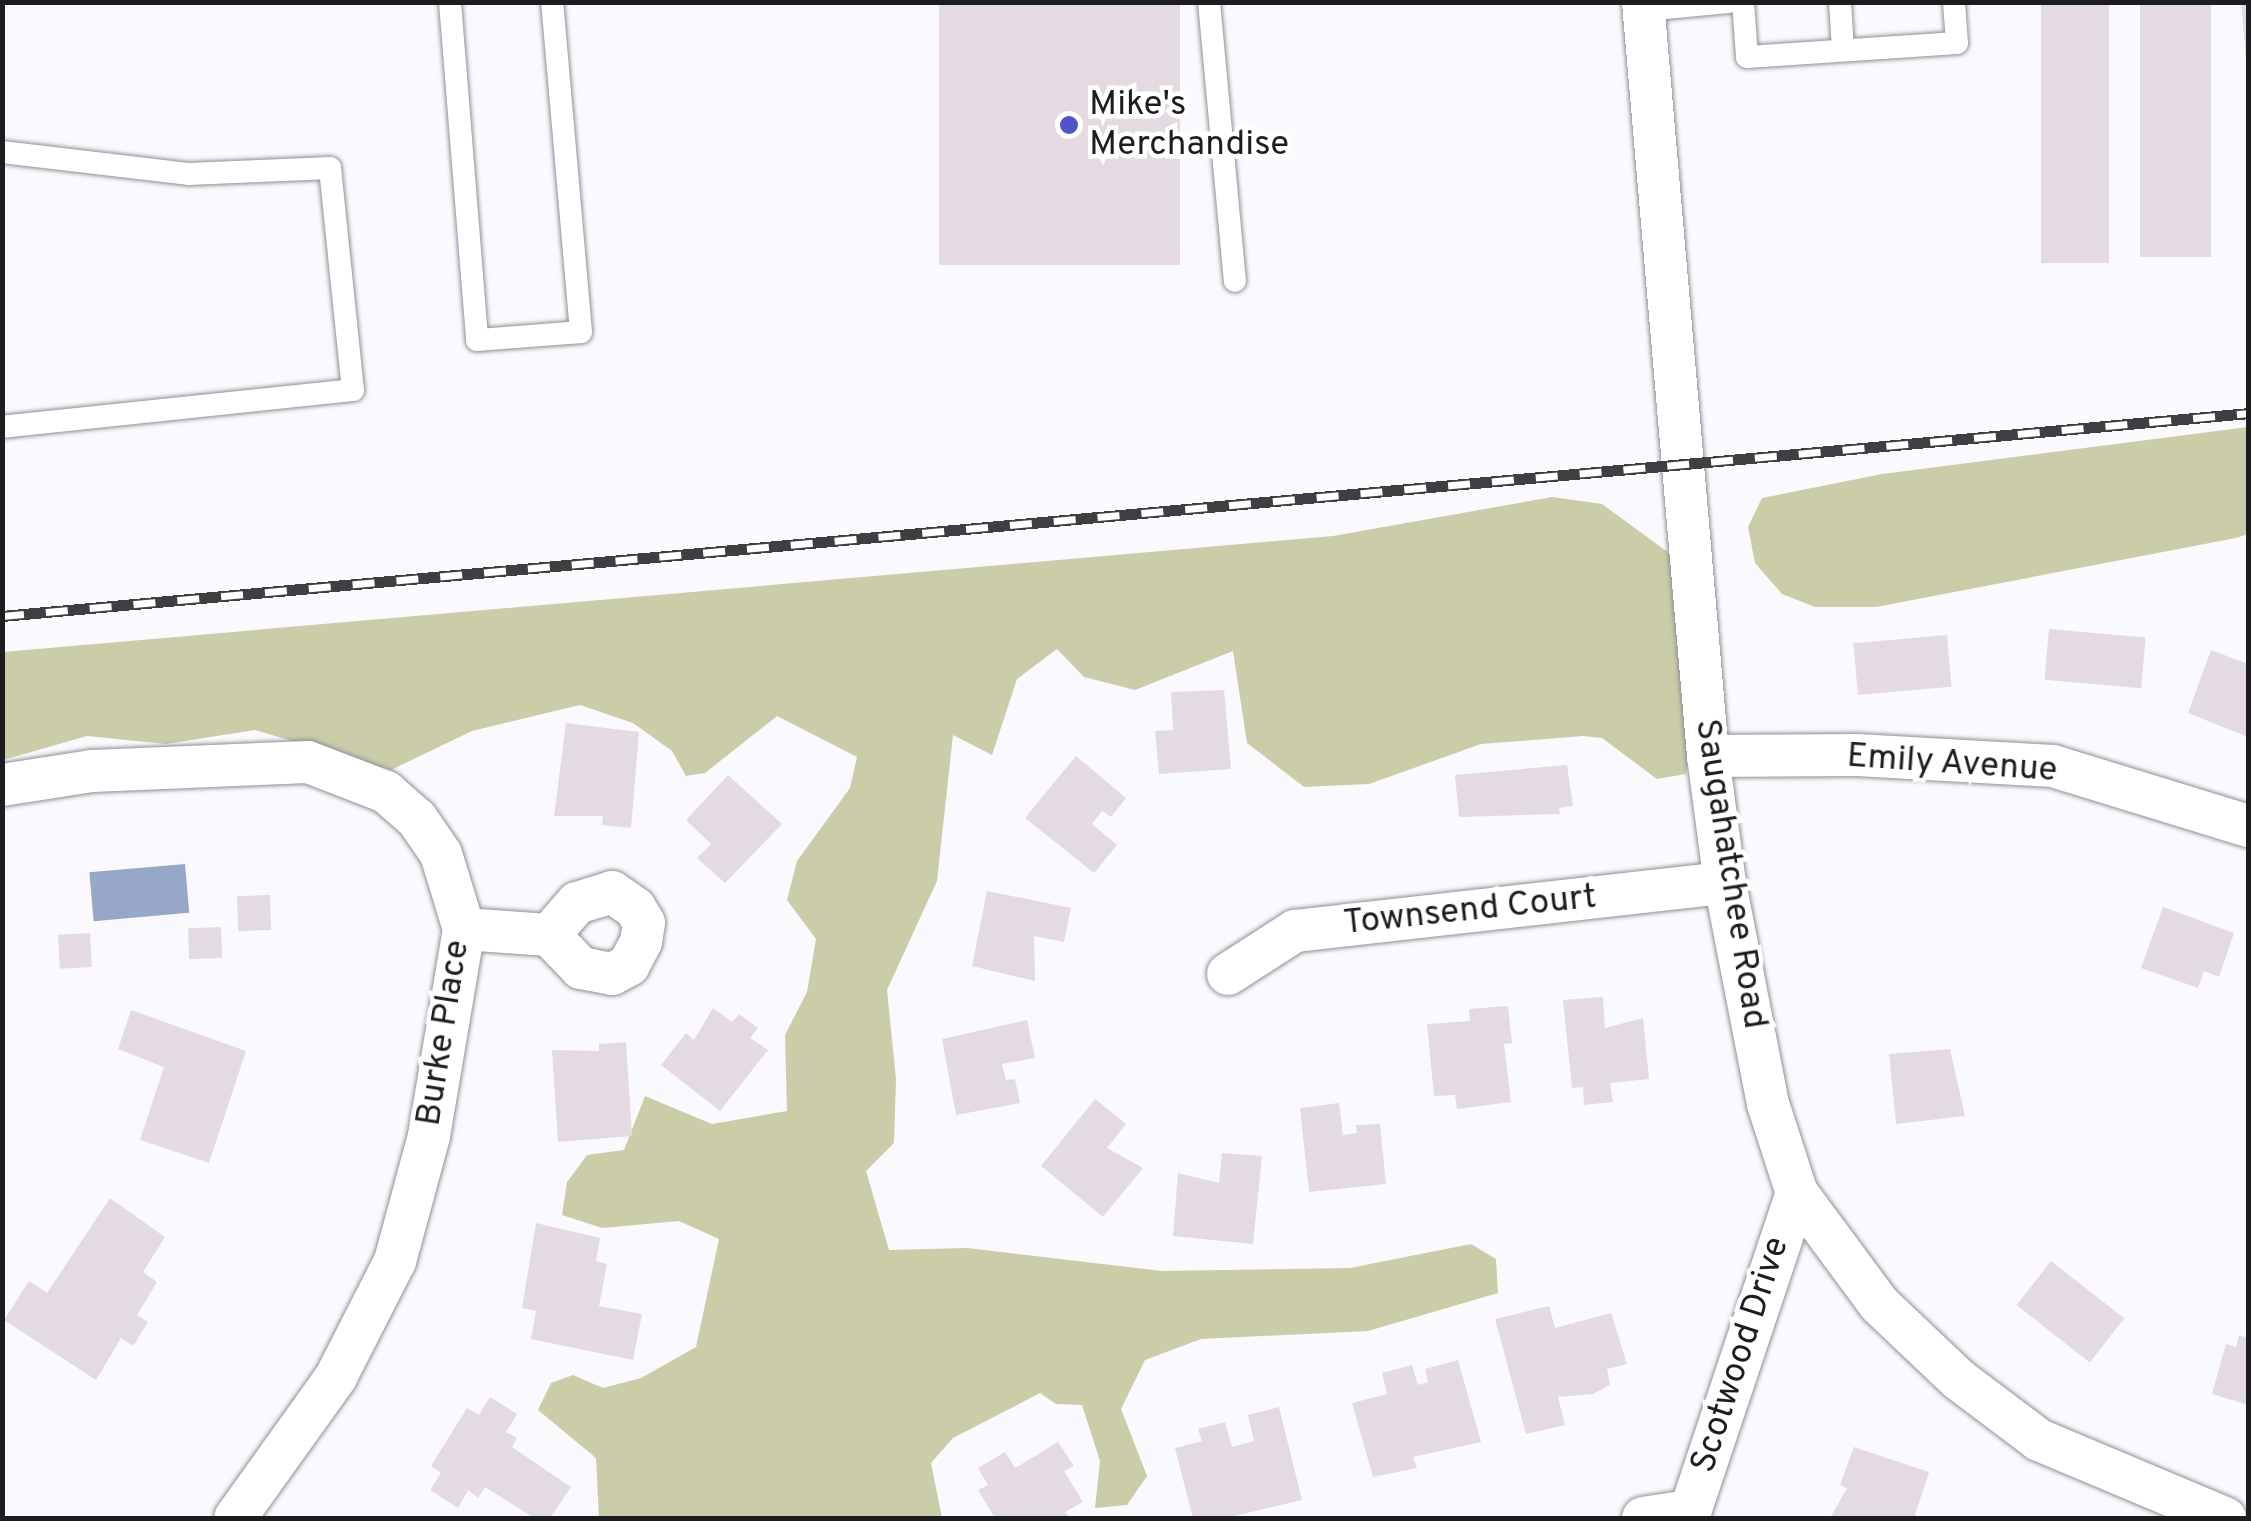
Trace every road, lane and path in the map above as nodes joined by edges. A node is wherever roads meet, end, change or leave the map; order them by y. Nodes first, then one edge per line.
1 (450, 2) edge
2 (552, 2) edge
3 (1209, 2) edge
4 (1730, 2) edge
5 (1744, 2) edge
6 (1840, 2) edge
7 (1954, 2) edge
8 (1644, 6) edge
9 (1843, 50) junction
10 (2, 152) edge
11 (1235, 281) dead end
12 (2, 428) edge
13 (1708, 756) junction
14 (2, 785) edge
15 (2248, 826) edge
16 (1725, 883) junction
17 (464, 929) junction
18 (549, 935) dead end
19 (1228, 974) dead end
20 (1797, 1193) junction
21 (1689, 1515) edge
22 (235, 1518) edge
23 (1644, 1518) edge
24 (2225, 1518) edge

1 - 2 lane
3 - 11 lane
4 - 8 lane
5 - 9 lane
6 - 9 lane
7 - 9 lane
8 - 13 street, Saugahatchee Road
10 - 12 lane
13 - 15 street, Emily Avenue
13 - 16 street, Saugahatchee Road
14 - 17 street, Burke Place
16 - 19 street, Townsend Court
16 - 20 street, Saugahatchee Road
17 - 18 street
17 - 22 street, Burke Place
20 - 21 street, Scotwood Drive
20 - 24 street, Saugahatchee Road
21 - 23 street

